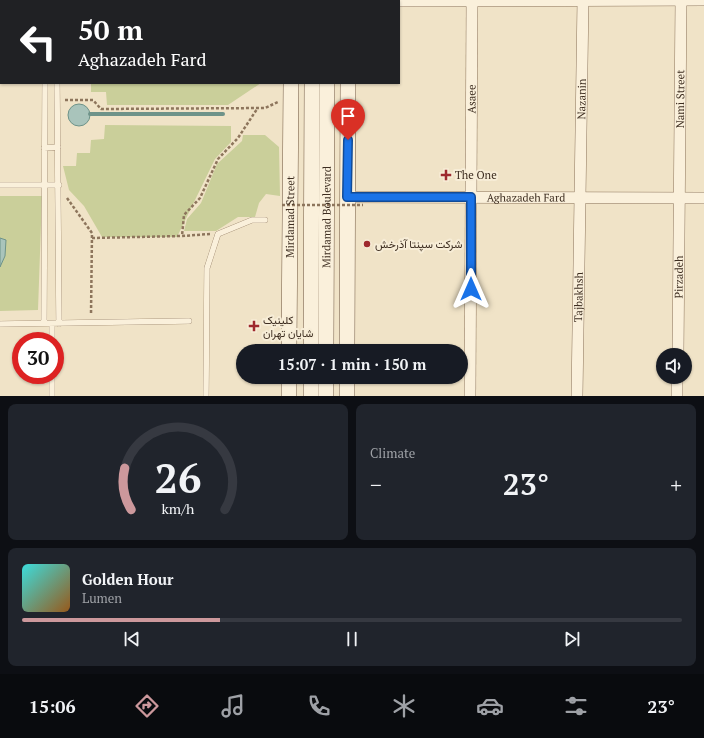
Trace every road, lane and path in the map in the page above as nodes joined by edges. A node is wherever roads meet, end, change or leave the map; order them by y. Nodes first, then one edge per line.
1 (472, 0) edge
2 (528, 0) edge
3 (583, 0) edge
4 (681, 0) edge
5 (690, 0) edge
6 (704, 0) edge
7 (400, 1) edge
8 (45, 84) edge
9 (57, 84) edge
10 (312, 84) edge
11 (327, 84) edge
12 (348, 84) edge
13 (291, 90) edge
14 (57, 100) junction
15 (257, 108) junction
16 (58, 147) junction
17 (44, 148) junction
18 (0, 185) edge
19 (44, 185) junction
20 (58, 185) junction
21 (347, 197) junction
22 (471, 197) junction
23 (580, 198) junction
24 (680, 198) junction
25 (704, 198) edge
26 (282, 205) dead end
27 (363, 205) dead end
28 (265, 220) dead end
29 (218, 234) junction
30 (182, 236) junction
31 (92, 238) junction
32 (347, 300) junction
33 (189, 321) dead end
34 (44, 323) junction
35 (91, 323) junction
36 (0, 324) edge
37 (52, 324) junction
38 (59, 324) junction
39 (52, 332) edge
40 (289, 344) edge
41 (311, 344) edge
42 (326, 344) edge
43 (347, 344) edge
44 (678, 348) edge
45 (52, 384) edge
46 (289, 384) edge
47 (311, 384) edge
48 (326, 384) edge
49 (347, 384) edge
50 (677, 384) edge
51 (52, 396) edge
52 (206, 396) edge
53 (289, 396) edge
54 (310, 396) edge
55 (326, 396) edge
56 (347, 396) edge
57 (470, 396) edge
58 (577, 396) edge
59 (677, 396) edge

1 - 2 street
1 - 7 street
1 - 22 street, Asaee
2 - 3 street
3 - 4 street
3 - 23 street, Nazanin
4 - 5 street
4 - 24 street, Nami Street
5 - 6 street
8 - 17 lane
9 - 14 lane
10 - 41 main road, Mirdamad Boulevard
11 - 42 main road, Mirdamad Boulevard
12 - 21 main road
13 - 15 path
13 - 40 main road, Mirdamad Street
14 - 15 path
14 - 16 lane
15 - 30 path
16 - 17 lane
16 - 20 lane
17 - 19 lane
18 - 19 lane
19 - 20 lane
19 - 34 lane
20 - 31 path
20 - 38 lane
21 - 22 street, Aghazadeh Fard
21 - 32 main road
22 - 23 street, Aghazadeh Fard
22 - 57 street, Asaee
23 - 24 street, Aghazadeh Fard
23 - 58 street, Tajbakhsh
24 - 25 street, Aghazadeh Fard
24 - 44 street, Pirzadeh
26 - 27 path, bridge
28 - 29 lane
29 - 30 path
29 - 52 lane
30 - 31 path
31 - 35 path
32 - 42 main road
32 - 43 main road
33 - 35 lane
34 - 36 lane
34 - 37 lane
35 - 38 lane
37 - 38 lane
37 - 39 lane
45 - 51 lane
46 - 53 main road
47 - 54 main road
48 - 55 main road
49 - 56 main road
50 - 59 street

